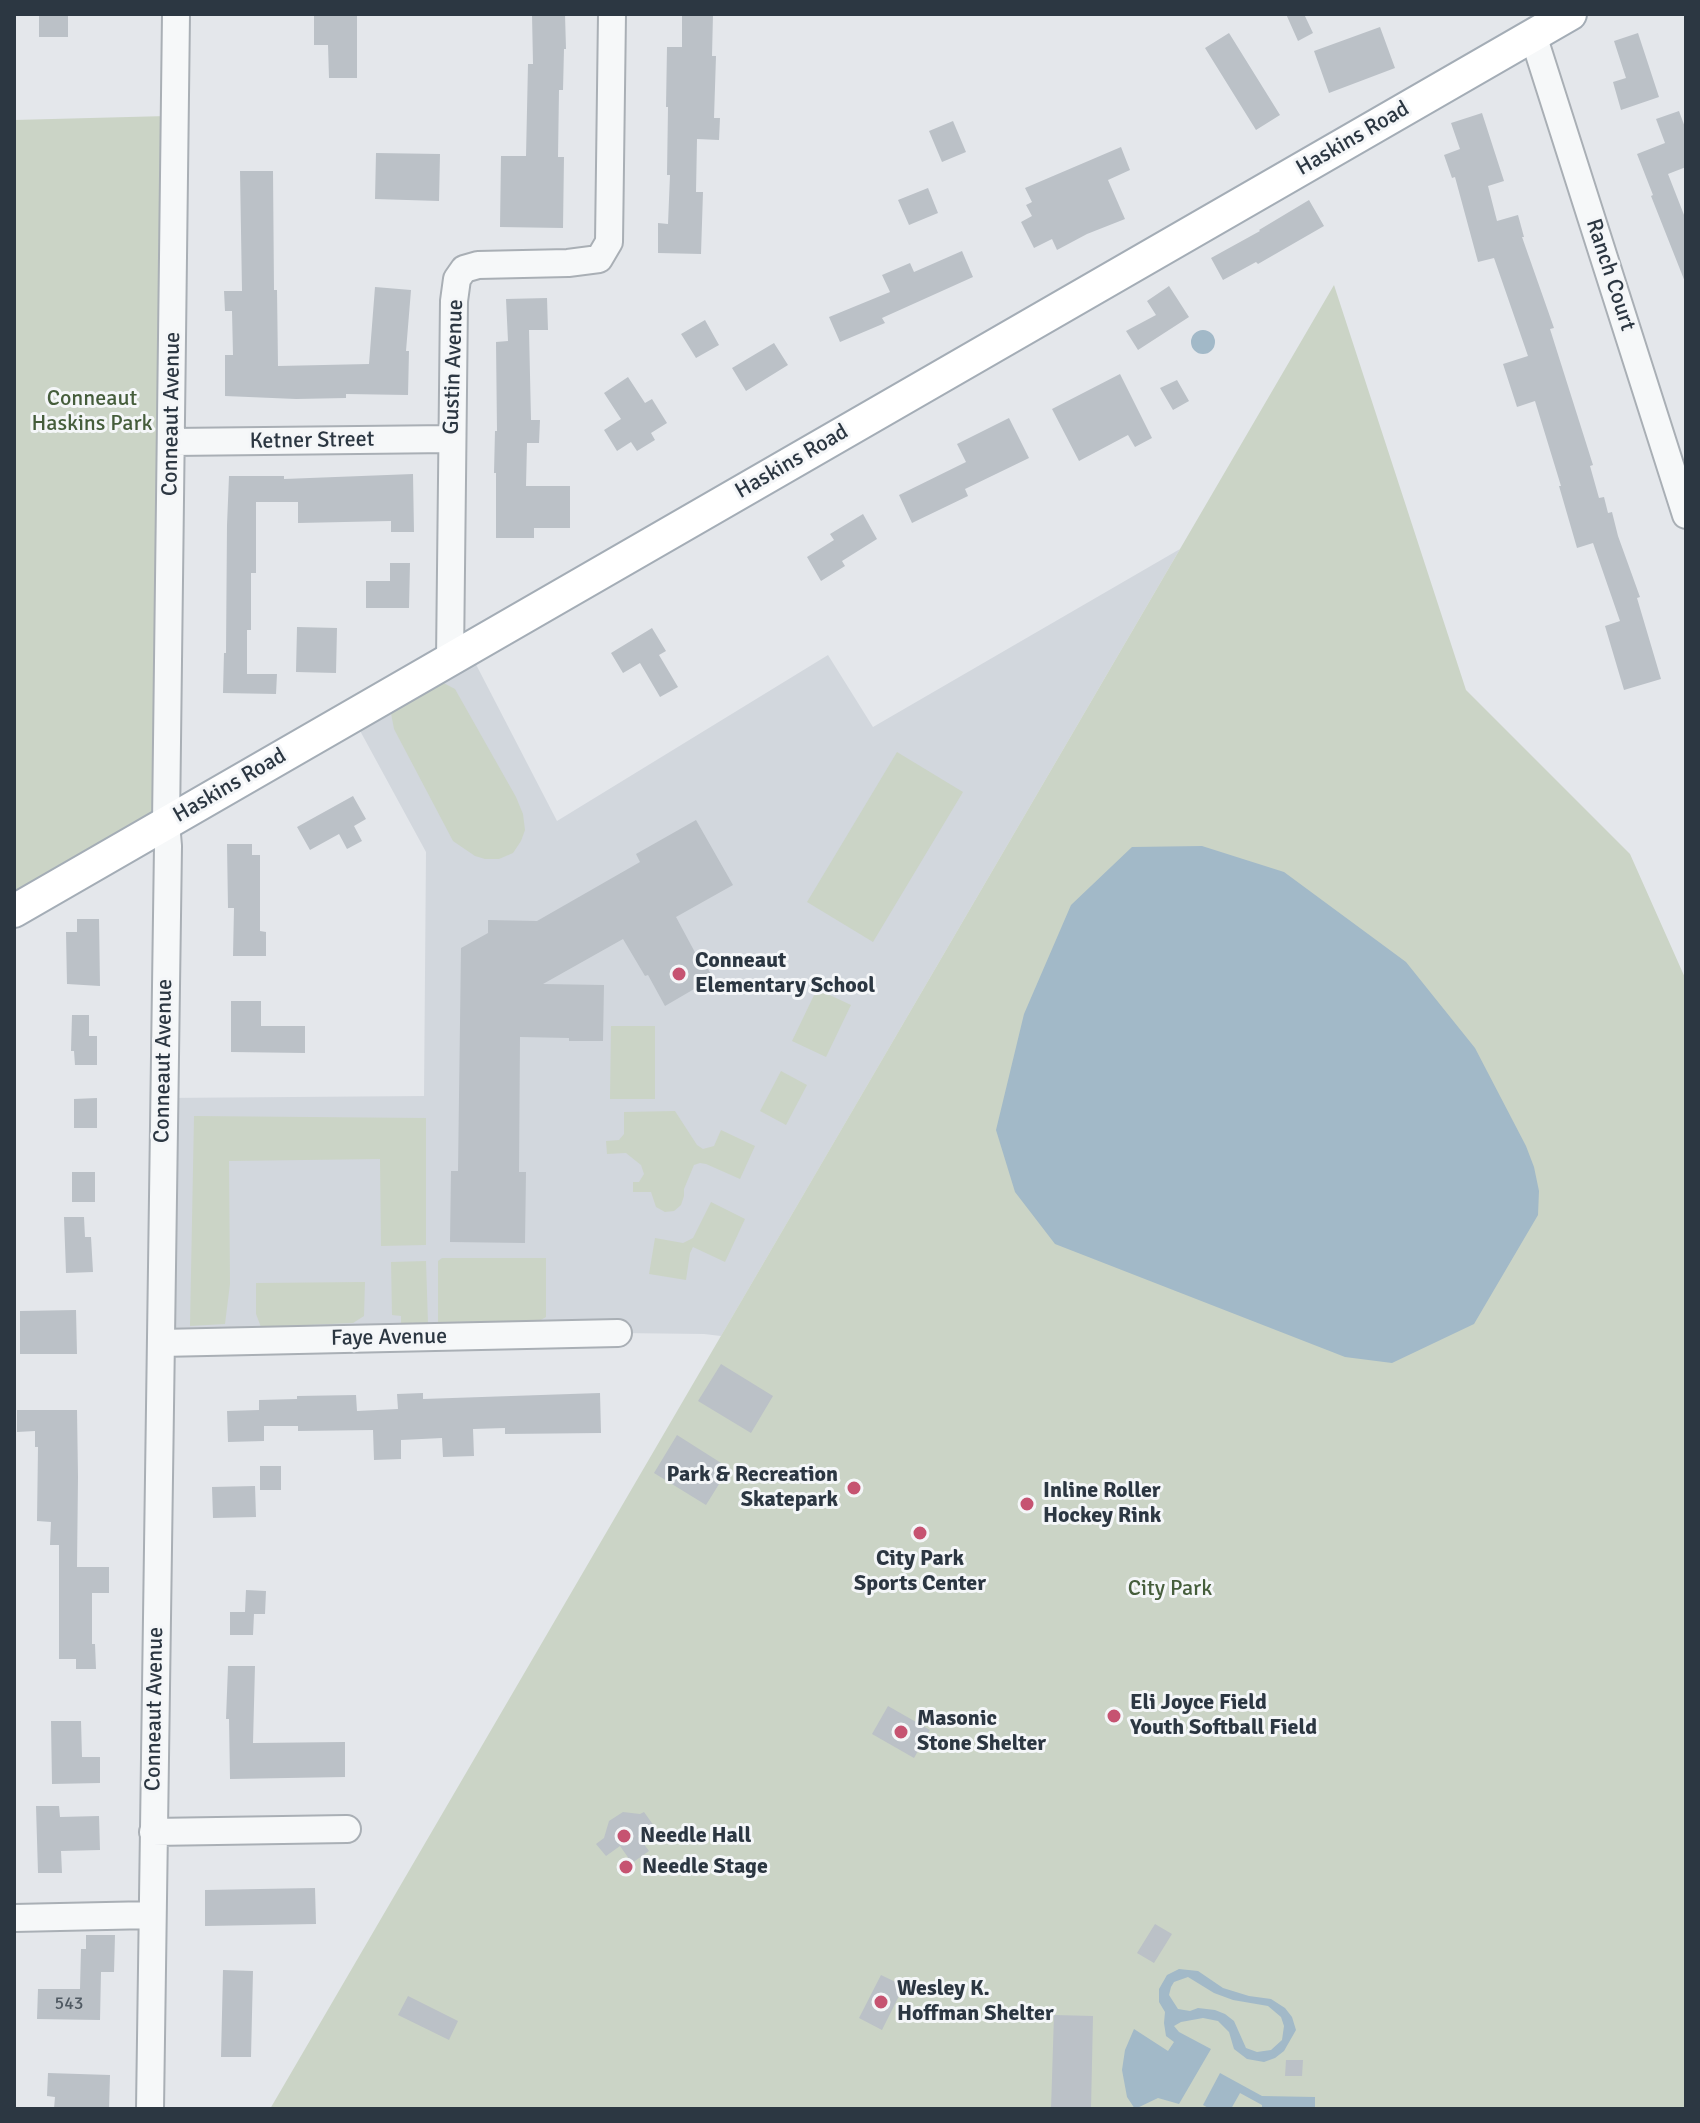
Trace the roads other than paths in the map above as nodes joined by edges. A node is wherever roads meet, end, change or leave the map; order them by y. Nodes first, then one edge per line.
1 (176, 14) edge
2 (612, 14) edge
3 (1570, 14) edge
4 (1533, 35) junction
5 (451, 439) junction
6 (172, 442) junction
7 (1686, 515) edge
8 (450, 659) junction
9 (166, 823) junction
10 (14, 911) edge
11 (618, 1333) dead end
12 (161, 1343) junction
13 (347, 1829) dead end
14 (153, 1832) junction
15 (152, 1915) junction
16 (14, 1918) edge
17 (150, 2109) edge

1 - 6 street, Conneaut Avenue
2 - 5 street, Gustin Avenue
3 - 4 main road, Haskins Road
4 - 7 street, Ranch Court
4 - 8 main road, Haskins Road
5 - 6 street, Ketner Street
5 - 8 street, Gustin Avenue
6 - 9 street, Conneaut Avenue
8 - 9 main road, Haskins Road
9 - 10 main road, Haskins Road
9 - 12 street, Conneaut Avenue
11 - 12 street, Faye Avenue
12 - 14 street, Conneaut Avenue
13 - 14 street
14 - 15 street, Conneaut Avenue
15 - 16 street
15 - 17 street, Conneaut Avenue

